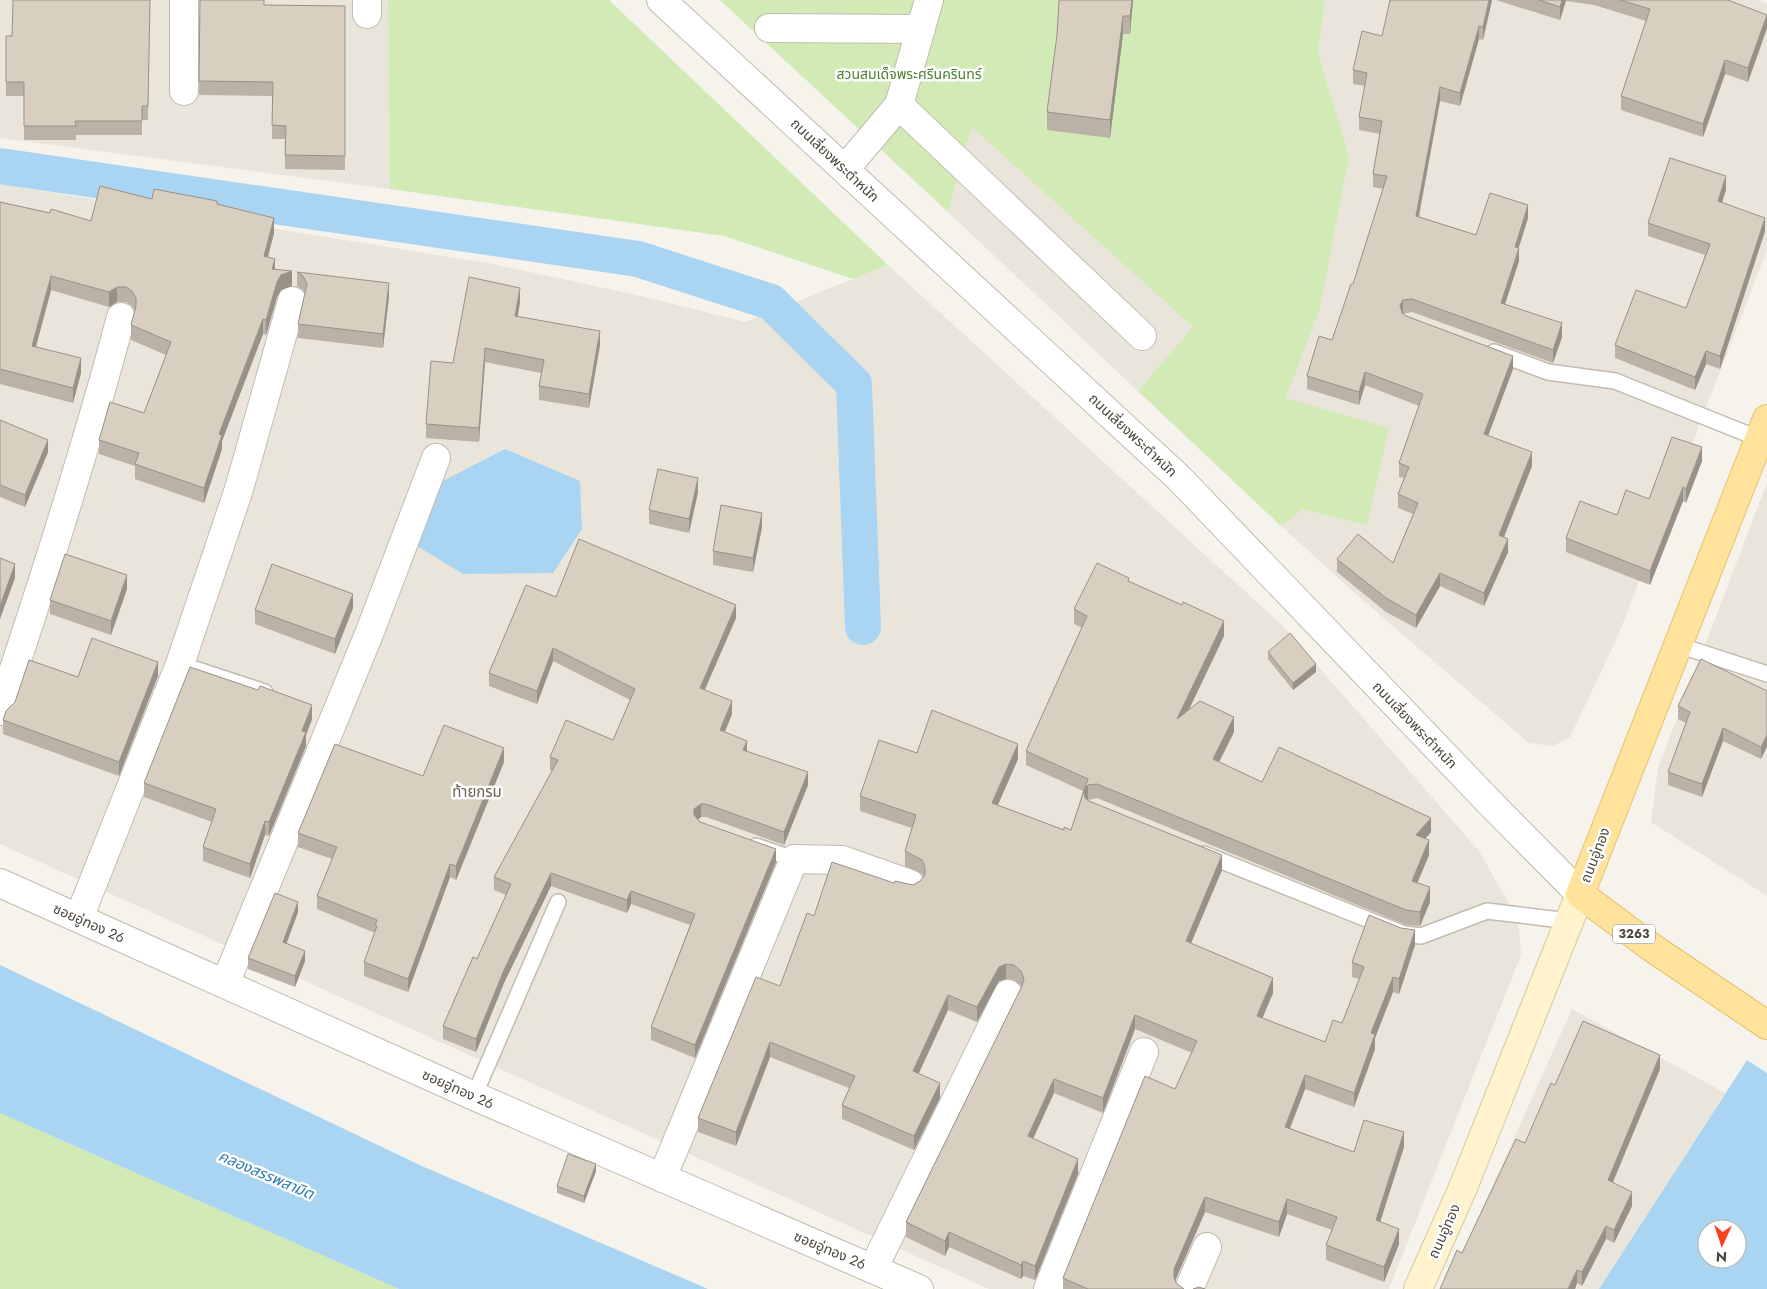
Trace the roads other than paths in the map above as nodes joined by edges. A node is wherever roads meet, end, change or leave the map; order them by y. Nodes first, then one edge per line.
1 (184, 0) edge
2 (661, 0) edge
3 (929, 0) edge
4 (769, 28) dead end
5 (921, 30) junction
6 (184, 91) dead end
7 (900, 105) junction
8 (846, 170) junction
9 (292, 301) dead end
10 (121, 317) dead end
11 (1142, 336) dead end
12 (1483, 348) edge
13 (1763, 429) edge
14 (436, 458) dead end
15 (1678, 645) junction
16 (180, 664) junction
17 (1767, 674) edge
18 (265, 692) edge
19 (0, 711) edge
20 (740, 840) edge
21 (1191, 848) edge
22 (794, 859) junction
23 (0, 883) edge
24 (910, 884) edge
25 (1580, 894) junction
26 (558, 902) dead end
27 (79, 918) junction
28 (1569, 921) junction
29 (225, 984) junction
30 (1008, 994) dead end
31 (1767, 1025) edge
32 (1144, 1052) dead end
33 (474, 1096) junction
34 (662, 1178) junction
35 (1207, 1247) dead end
36 (873, 1269) junction
37 (919, 1289) edge
38 (1048, 1289) edge
39 (1189, 1289) edge
40 (1418, 1289) edge

1 - 6 street
2 - 8 street, ถนนเลี่ยงพระตำหนัก
3 - 5 street
4 - 5 street
5 - 7 street
7 - 8 street
7 - 11 street
8 - 25 street, ถนนเลี่ยงพระตำหนัก
9 - 16 street
10 - 19 street
12 - 13 lane
13 - 15 main road, ถนนอู่ทอง
14 - 29 street
15 - 17 lane
15 - 25 main road, ถนนอู่ทอง
16 - 18 lane
16 - 27 street
20 - 22 lane
21 - 28 lane
22 - 24 street
22 - 34 street
23 - 27 street, ซอยอู่ทอง 26
25 - 28 main road, ถนนอู่ทอง
25 - 31 main road, 3263
26 - 33 lane
27 - 29 street, ซอยอู่ทอง 26
28 - 40 main road, ถนนอู่ทอง
29 - 33 street, ซอยอู่ทอง 26
30 - 36 street
32 - 38 street
33 - 34 street, ซอยอู่ทอง 26
34 - 36 street, ซอยอู่ทอง 26
35 - 39 street
36 - 37 street, ซอยอู่ทอง 26

